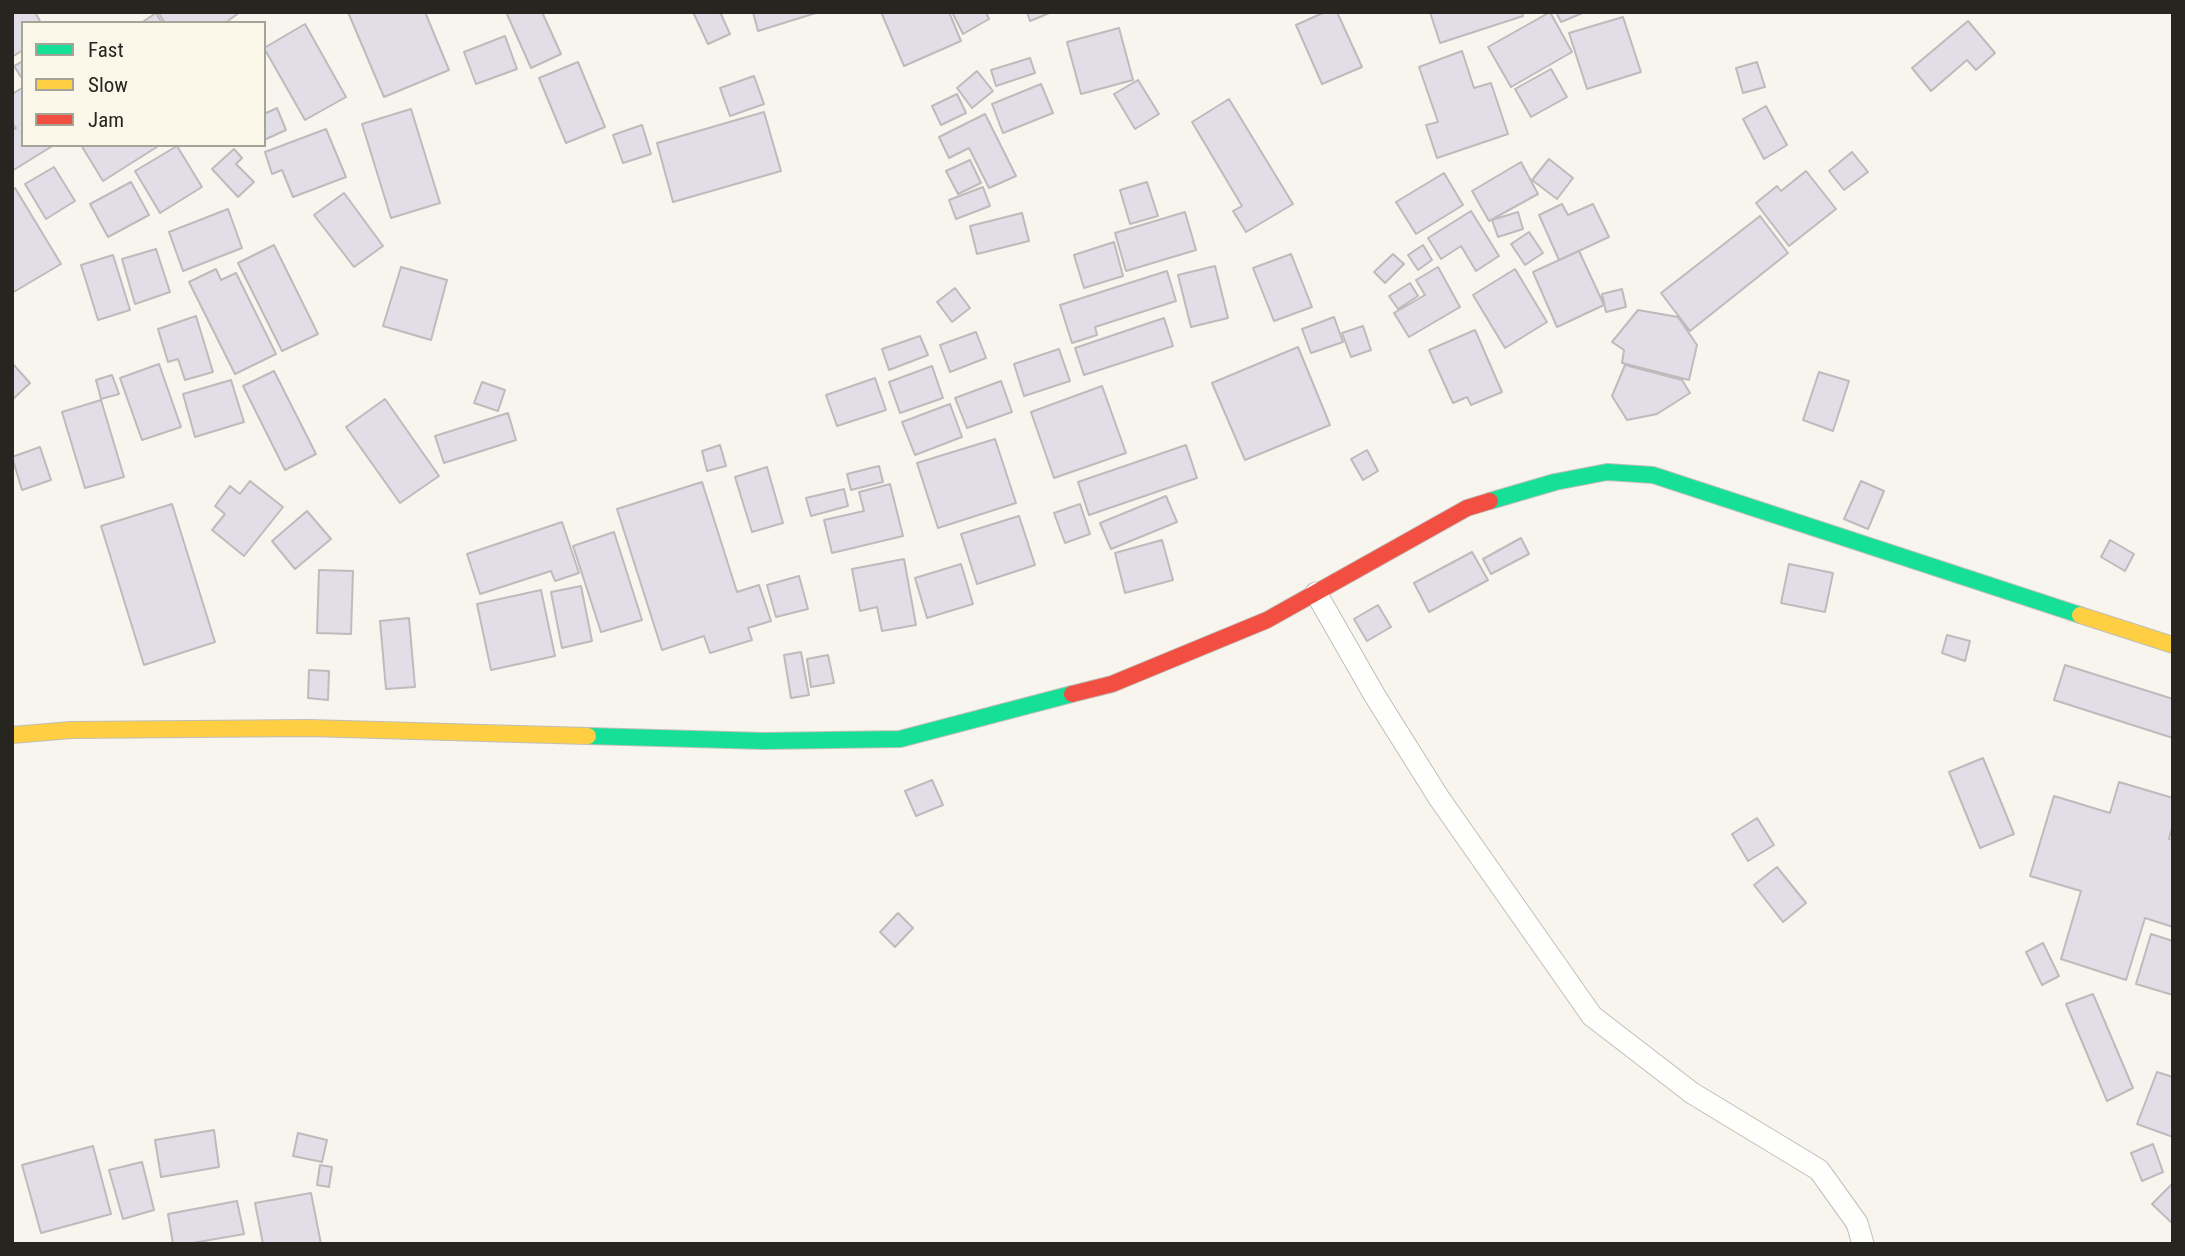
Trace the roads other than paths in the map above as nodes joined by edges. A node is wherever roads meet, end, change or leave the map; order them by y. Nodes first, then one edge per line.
1 (1316, 593) junction
2 (2173, 645) edge
3 (12, 735) edge
4 (1863, 1244) edge

1 - 2 street
1 - 3 street
1 - 4 lane

